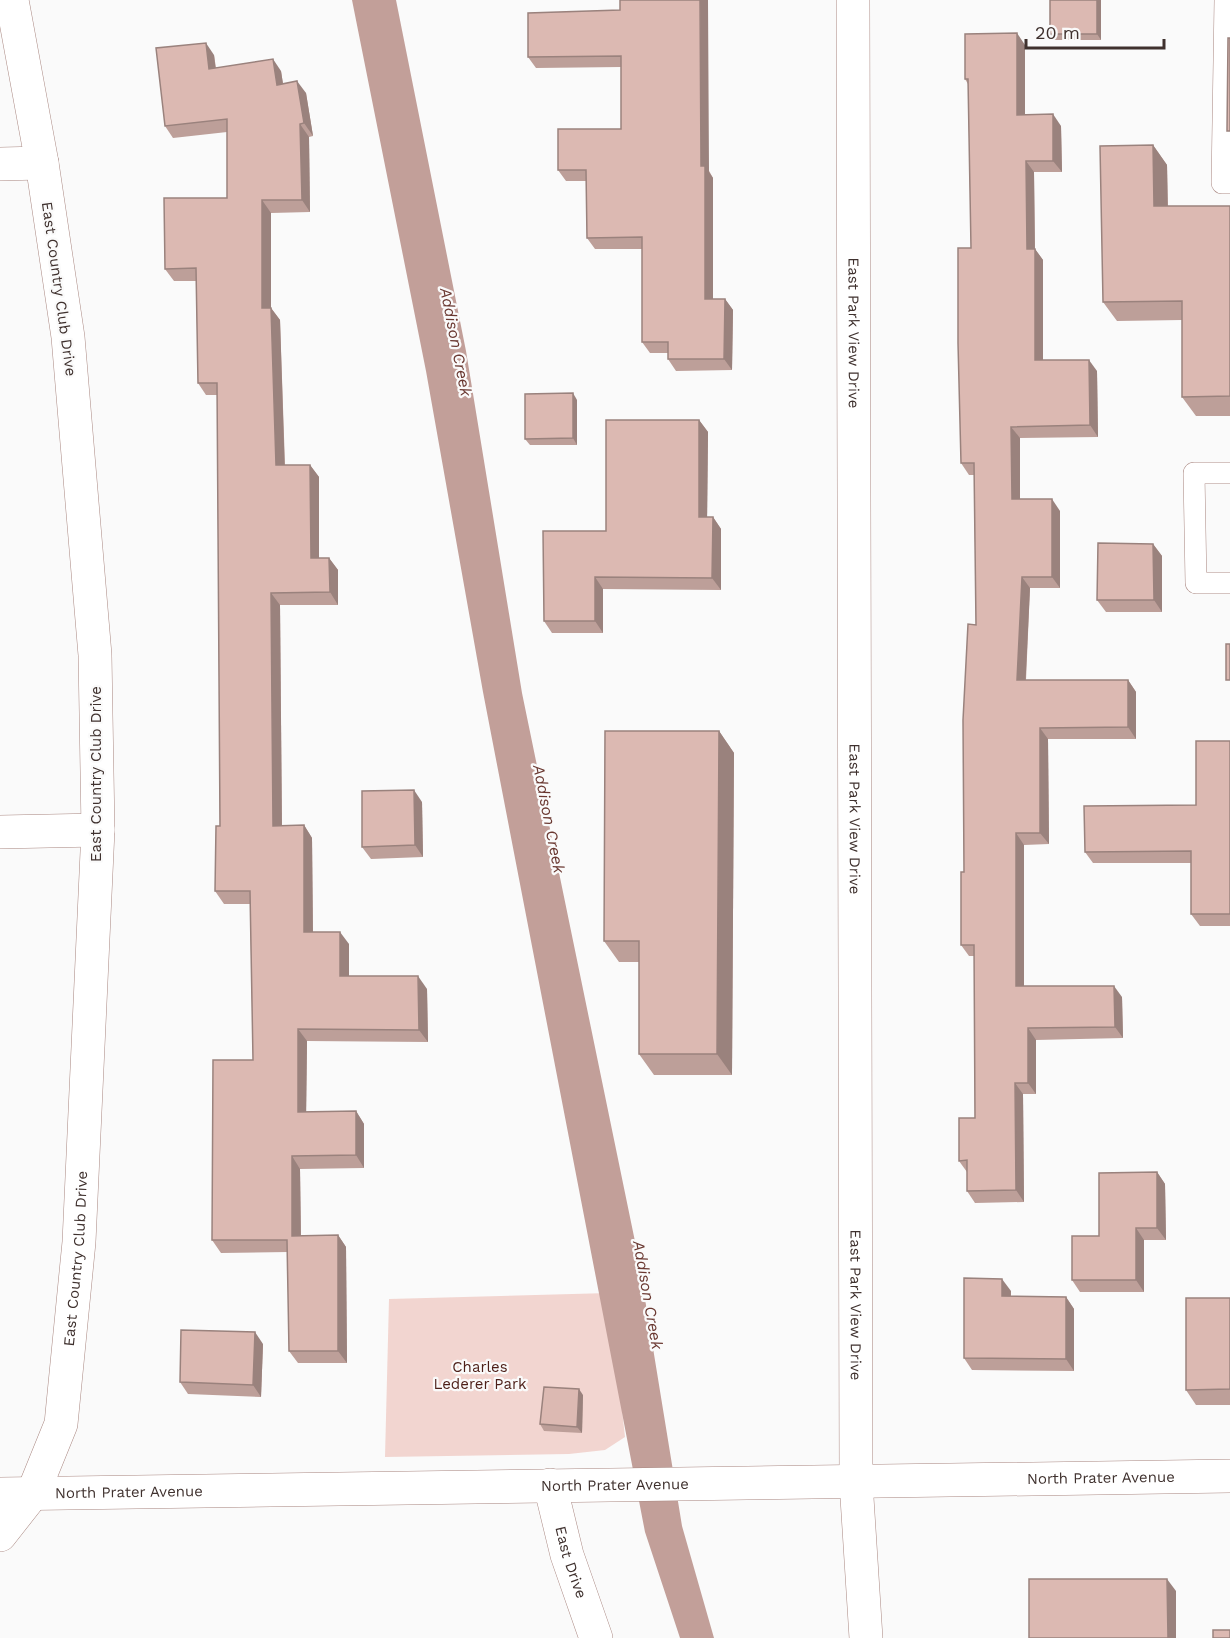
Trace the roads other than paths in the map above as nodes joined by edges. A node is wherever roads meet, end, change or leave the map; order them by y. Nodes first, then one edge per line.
1 (12, 0) edge
2 (853, 0) edge
3 (1225, 0) edge
4 (42, 163) junction
5 (0, 164) edge
6 (1230, 183) edge
7 (1230, 473) edge
8 (1230, 583) edge
9 (98, 830) junction
10 (0, 832) edge
11 (1230, 1476) edge
12 (856, 1482) junction
13 (550, 1485) junction
14 (0, 1494) edge
15 (33, 1494) junction
16 (0, 1535) edge
17 (596, 1638) edge
18 (866, 1638) edge

1 - 4 street, East Country Club Drive
2 - 12 street, East Park View Drive
3 - 6 lane
4 - 5 street
4 - 9 street, East Country Club Drive
7 - 8 lane
9 - 10 street
9 - 15 street, East Country Club Drive
11 - 12 street, North Prater Avenue
12 - 13 street, North Prater Avenue
12 - 18 street, East Park View Drive
13 - 15 street, North Prater Avenue
13 - 17 street, East Drive
14 - 15 street, North Prater Avenue
15 - 16 street, East Country Club Drive

